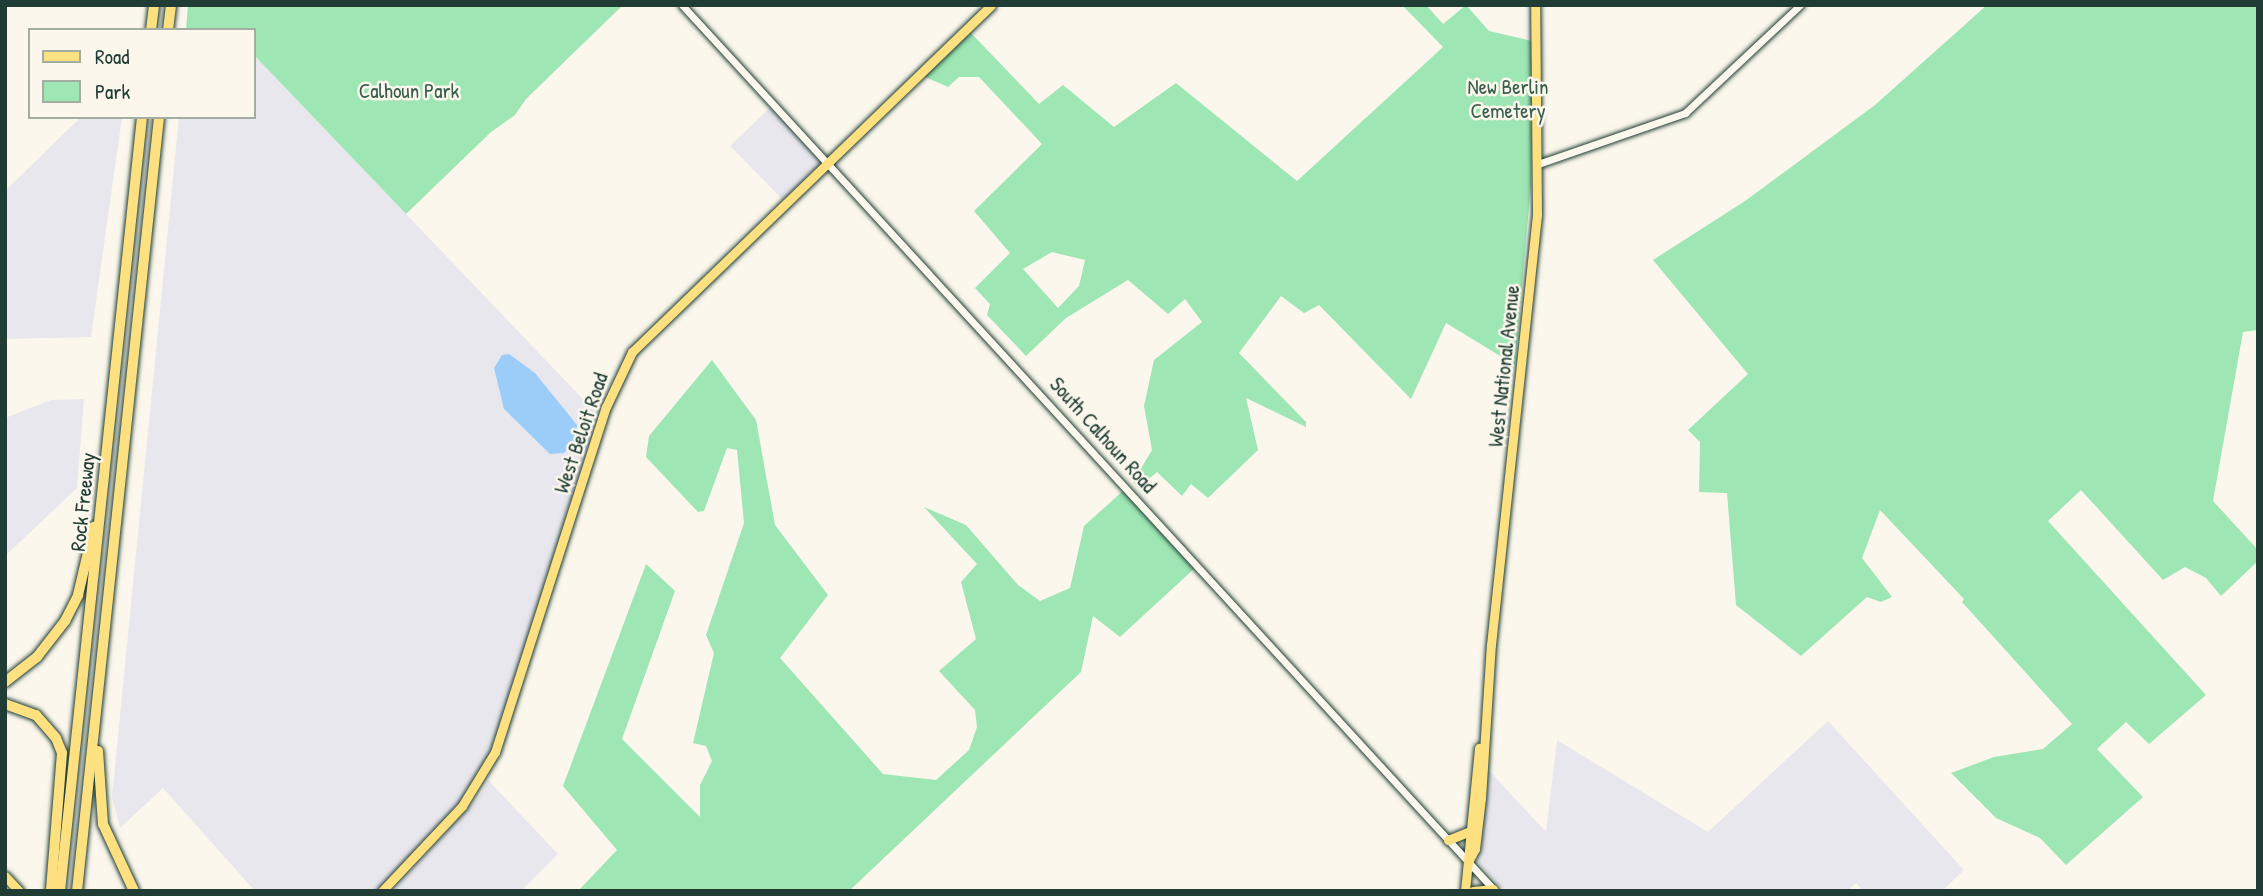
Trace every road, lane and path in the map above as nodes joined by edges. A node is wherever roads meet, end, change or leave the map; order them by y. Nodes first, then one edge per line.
1 (154, 5) edge
2 (171, 5) edge
3 (682, 5) edge
4 (991, 5) edge
5 (1535, 5) edge
6 (1800, 5) edge
7 (151, 28) edge
8 (168, 28) edge
9 (142, 119) edge
10 (159, 119) edge
11 (827, 161) junction
12 (1538, 164) junction
13 (107, 461) junction
14 (99, 681) junction
15 (5, 682) edge
16 (5, 704) edge
17 (1484, 729) junction
18 (1470, 827) junction
19 (1448, 840) junction
20 (1468, 862) junction
21 (5, 876) edge
22 (1494, 890) edge
23 (19, 891) edge
24 (51, 891) edge
25 (60, 891) edge
26 (77, 891) edge
27 (134, 891) edge
28 (382, 891) edge
29 (1465, 891) edge
30 (1473, 891) edge

1 - 7 highway
2 - 8 highway
3 - 11 street, South Calhoun Road
4 - 11 main road, West Beloit Road
5 - 12 main road, West National Avenue
6 - 12 street
9 - 13 highway, Rock Freeway
10 - 14 highway, Rock Freeway
11 - 19 street, South Calhoun Road
11 - 28 main road, West Beloit Road
12 - 17 main road, West National Avenue
13 - 15 highway
13 - 25 highway, Rock Freeway
14 - 26 highway, Rock Freeway
14 - 27 highway
16 - 24 highway
17 - 18 main road, West National Avenue
17 - 20 main road, West National Avenue
18 - 19 main road
18 - 20 main road, West National Avenue
19 - 20 street, South Calhoun Road
20 - 22 street, South Calhoun Road
20 - 29 main road, West National Avenue
21 - 23 main road
22 - 30 main road

